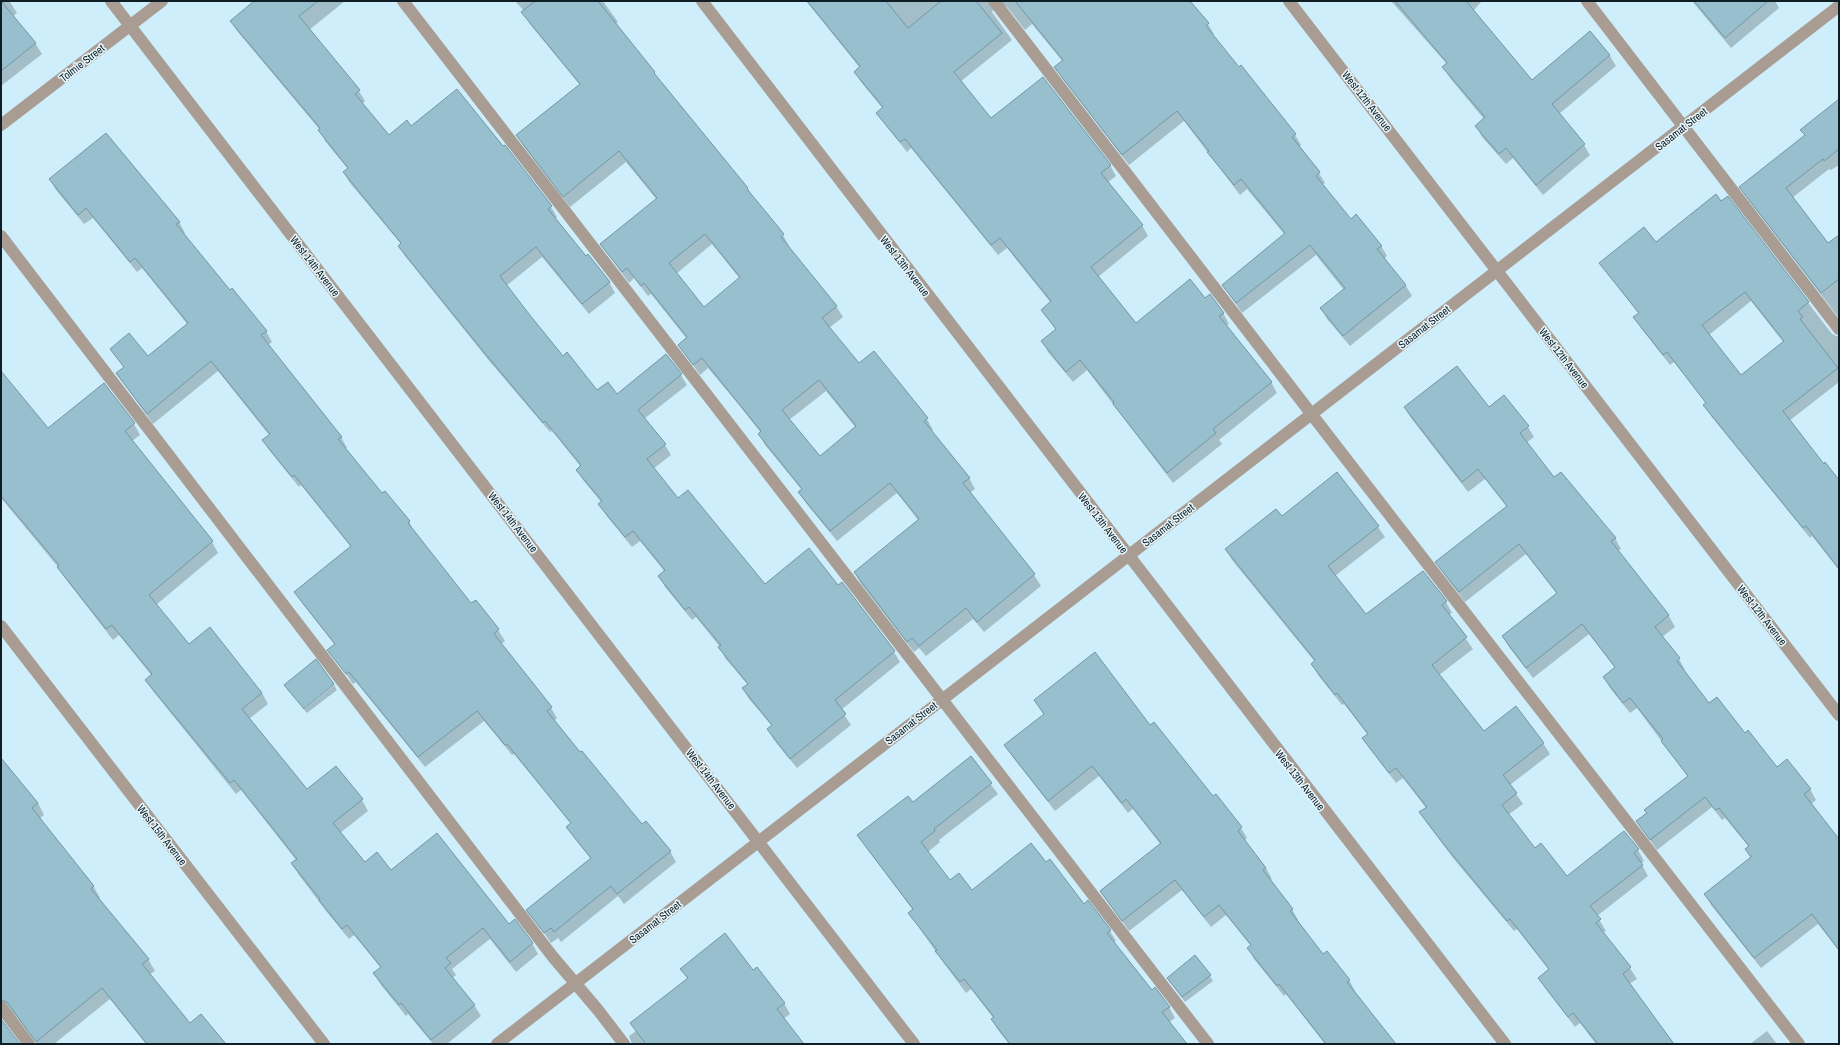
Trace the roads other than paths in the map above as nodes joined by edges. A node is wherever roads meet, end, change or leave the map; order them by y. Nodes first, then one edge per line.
1 (111, 1) edge
2 (162, 1) edge
3 (403, 1) edge
4 (702, 1) edge
5 (994, 1) edge
6 (1290, 1) edge
7 (1587, 1) edge
8 (1839, 6) edge
9 (130, 26) junction
10 (1, 125) edge
11 (1684, 127) junction
12 (1, 236) edge
13 (1497, 270) junction
14 (1839, 329) edge
15 (1311, 414) junction
16 (1128, 556) junction
17 (1, 626) edge
18 (942, 700) junction
19 (1839, 715) edge
20 (759, 842) junction
21 (575, 983) junction
22 (1, 1008) edge
23 (29, 1044) edge
24 (324, 1044) edge
25 (497, 1044) edge
26 (624, 1044) edge
27 (914, 1044) edge
28 (1208, 1044) edge
29 (1505, 1044) edge
30 (1799, 1044) edge

1 - 9 street, West 14th Avenue
2 - 9 street, Tolmie Street
3 - 18 street
4 - 16 street, West 13th Avenue
5 - 15 street
6 - 13 street, West 12th Avenue
7 - 11 street
8 - 11 street, Sasamat Street
9 - 10 street, Tolmie Street
9 - 20 street, West 14th Avenue
11 - 13 street, Sasamat Street
11 - 14 street
12 - 21 street
13 - 15 street, Sasamat Street
13 - 19 street, West 12th Avenue
15 - 16 street, Sasamat Street
15 - 30 street
16 - 18 street, Sasamat Street
16 - 29 street, West 13th Avenue
17 - 24 street, West 15th Avenue
18 - 20 street, Sasamat Street
18 - 28 street
20 - 21 street, Sasamat Street
20 - 27 street, West 14th Avenue
21 - 25 street, Sasamat Street
21 - 26 street
22 - 23 street

